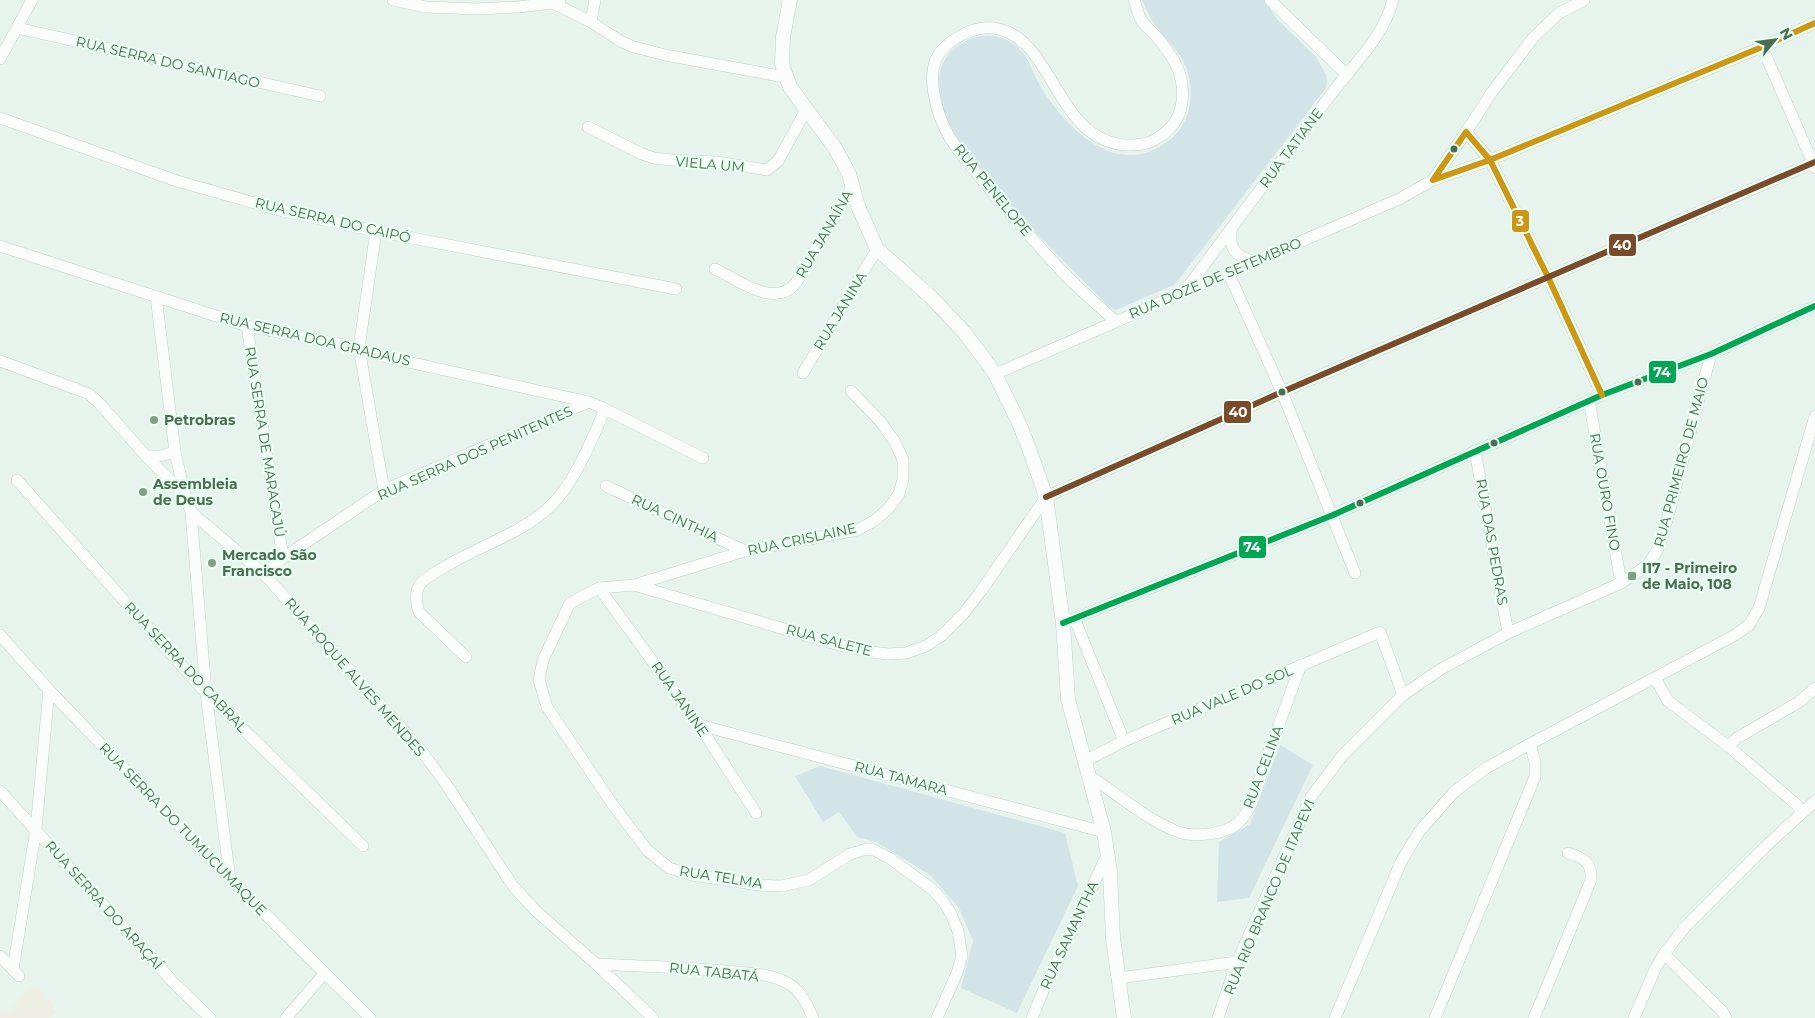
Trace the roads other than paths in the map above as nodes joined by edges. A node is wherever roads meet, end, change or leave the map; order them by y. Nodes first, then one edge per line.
1 (32, 0) edge
2 (393, 0) edge
3 (595, 0) edge
4 (1134, 0) edge
5 (1270, 0) edge
6 (1393, 0) edge
7 (1568, 0) edge
8 (1584, 0) edge
9 (555, 1) edge
10 (791, 1) edge
11 (1559, 14) junction
12 (591, 22) junction
13 (1815, 23) edge
14 (17, 28) junction
15 (1762, 47) junction
16 (0, 59) edge
17 (1346, 74) junction
18 (785, 77) junction
19 (320, 96) dead end
20 (806, 110) junction
21 (0, 118) edge
22 (588, 127) dead end
23 (1466, 132) junction
24 (1490, 160) junction
25 (1814, 164) edge
26 (1433, 180) junction
27 (852, 186) junction
28 (1231, 228) junction
29 (376, 231) junction
30 (0, 246) edge
31 (877, 249) junction
32 (1252, 262) junction
33 (715, 269) dead end
34 (1228, 272) junction
35 (1548, 277) junction
36 (676, 289) dead end
37 (1183, 294) junction
38 (156, 296) junction
39 (1815, 306) edge
40 (1115, 321) junction
41 (247, 326) junction
42 (359, 348) junction
43 (1711, 354) junction
44 (0, 361) edge
45 (803, 373) dead end
46 (995, 374) junction
47 (851, 391) dead end
48 (1282, 392) junction
49 (1602, 395) junction
50 (1589, 400) junction
51 (589, 402) junction
52 (605, 409) junction
53 (1815, 416) edge
54 (1475, 451) junction
55 (175, 452) junction
56 (146, 456) junction
57 (703, 458) dead end
58 (17, 480) dead end
59 (606, 486) dead end
60 (384, 490) junction
61 (185, 495) junction
62 (1046, 497) junction
63 (192, 512) junction
64 (1333, 515) junction
65 (745, 551) junction
66 (283, 558) junction
67 (1356, 573) dead end
68 (264, 574) junction
69 (1621, 583) junction
70 (634, 585) junction
71 (599, 588) junction
72 (1069, 621) junction
73 (1508, 633) junction
74 (0, 635) edge
75 (466, 657) dead end
76 (1301, 665) junction
77 (1655, 678) junction
78 (1815, 688) edge
79 (49, 690) junction
80 (206, 693) junction
81 (1403, 695) junction
82 (699, 725) junction
83 (1124, 741) junction
84 (1530, 744) junction
85 (1728, 746) junction
86 (1085, 761) junction
87 (1090, 776) junction
88 (0, 791) edge
89 (1815, 801) edge
90 (1802, 812) junction
91 (756, 813) dead end
92 (36, 829) junction
93 (1104, 832) junction
94 (363, 846) dead end
95 (1108, 853) junction
96 (1568, 853) dead end
97 (230, 879) junction
98 (1664, 954) junction
99 (0, 956) edge
100 (1237, 962) junction
101 (596, 964) junction
102 (324, 974) junction
103 (1119, 978) junction
104 (210, 1018) edge
105 (286, 1018) edge
106 (370, 1018) edge
107 (653, 1018) edge
108 (813, 1018) edge
109 (936, 1018) edge
110 (1032, 1018) edge
111 (1124, 1018) edge
112 (1218, 1018) edge
113 (1335, 1018) edge
114 (1435, 1018) edge
115 (1534, 1018) edge
116 (1634, 1018) edge
117 (1726, 1018) edge

1 - 14 street
2 - 9 street
3 - 12 street
4 - 40 street, RUA PENELOPE
5 - 17 street
6 - 17 street, RUA TATIANE
7 - 11 street
8 - 11 street
9 - 12 street
10 - 18 street
11 - 23 street, RUA DOZE DE SETEMBRO
12 - 18 street
13 - 15 street, RUA DOZE DE SETEMBRO
14 - 16 street
14 - 19 street, RUA SERRA DO SANTIAGO
15 - 24 street, RUA DOZE DE SETEMBRO
15 - 25 street
17 - 28 street, RUA TATIANE
18 - 20 street
20 - 22 street, VIELA UM
20 - 27 street
21 - 29 street, RUA SERRA DO CAIPÓ
23 - 24 street
23 - 26 street, RUA DOZE DE SETEMBRO
24 - 26 street, RUA DOZE DE SETEMBRO
24 - 35 street
25 - 35 street
26 - 32 street, RUA DOZE DE SETEMBRO
27 - 31 street
27 - 33 street, RUA JANAÍNA
28 - 32 street
28 - 37 street, RUA TATIANE
29 - 36 street, RUA SERRA DO CAIPÓ
29 - 42 street
30 - 38 street, RUA SERRA DOA GRADAUS
31 - 45 street, RUA JANINA
31 - 46 street
32 - 34 street, RUA DOZE DE SETEMBRO
34 - 37 street, RUA DOZE DE SETEMBRO
34 - 48 street
35 - 48 street
35 - 49 street
37 - 40 street, RUA DOZE DE SETEMBRO
38 - 41 street, RUA SERRA DOA GRADAUS
38 - 55 street
39 - 43 street
40 - 46 street, RUA DOZE DE SETEMBRO
41 - 42 street, RUA SERRA DOA GRADAUS
41 - 66 street, RUA SERRA DE MARACAJÚ
42 - 51 street, RUA SERRA DOA GRADAUS
42 - 60 street
43 - 49 street
43 - 69 street, RUA PRIMEIRO DE MAIO
44 - 56 street, RUA ROQUE ALVES MENDES
46 - 62 street
47 - 65 street, RUA CRISLAINE
48 - 62 street
48 - 64 street
49 - 50 street
50 - 54 street
50 - 69 street, RUA OURO FINO
51 - 52 street, RUA SERRA DOA GRADAUS
51 - 60 street, RUA SERRA DOS PENITENTES
52 - 57 street, RUA SERRA DOA GRADAUS
52 - 75 street
53 - 77 street
54 - 64 street
54 - 73 street, RUA DAS PEDRAS
55 - 56 street
55 - 61 street
56 - 61 street, RUA ROQUE ALVES MENDES
58 - 80 street, RUA SERRA DO CABRAL
59 - 65 street, RUA CINTHIA
60 - 66 street, RUA SERRA DOS PENITENTES
61 - 63 street, RUA ROQUE ALVES MENDES
62 - 70 street, RUA SALETE
62 - 72 street
63 - 68 street, RUA ROQUE ALVES MENDES
63 - 80 street
64 - 67 street
64 - 72 street
65 - 70 street, RUA CRISLAINE
66 - 68 street, RUA SERRA DOS PENITENTES
68 - 101 street, RUA ROQUE ALVES MENDES
69 - 73 street, RUA RIO BRANCO DE ITAPEVI
70 - 71 street, RUA TELMA
71 - 82 street, RUA JANINE
71 - 109 street, RUA TELMA
72 - 83 street
72 - 86 street
73 - 81 street, RUA RIO BRANCO DE ITAPEVI
74 - 79 street, RUA SERRA DO TUMUCUMAQUE
76 - 81 street, RUA VALE DO SOL
76 - 83 street, RUA VALE DO SOL
76 - 87 street, RUA CELINA
77 - 84 street
77 - 85 street
78 - 85 street
79 - 92 street
79 - 97 street, RUA SERRA DO TUMUCUMAQUE
80 - 94 street, RUA SERRA DO CABRAL
80 - 97 street
81 - 100 street, RUA RIO BRANCO DE ITAPEVI
82 - 91 street, RUA JANINE
82 - 93 street, RUA TAMARA
83 - 86 street, RUA VALE DO SOL
84 - 113 street
84 - 114 street
85 - 90 street
86 - 87 street
87 - 93 street
88 - 92 street, RUA SERRA DO ARAÇAÍ
89 - 90 street
90 - 98 street
92 - 99 street
92 - 104 street, RUA SERRA DO ARAÇAÍ
93 - 95 street
95 - 103 street
95 - 110 street, RUA SAMANTHA
96 - 115 street
97 - 102 street, RUA SERRA DO TUMUCUMAQUE
98 - 116 street
98 - 117 street
100 - 103 street
100 - 112 street, RUA RIO BRANCO DE ITAPEVI
101 - 107 street, RUA ROQUE ALVES MENDES
101 - 108 street, RUA TABATÁ
102 - 105 street
102 - 106 street, RUA SERRA DO TUMUCUMAQUE
103 - 111 street

